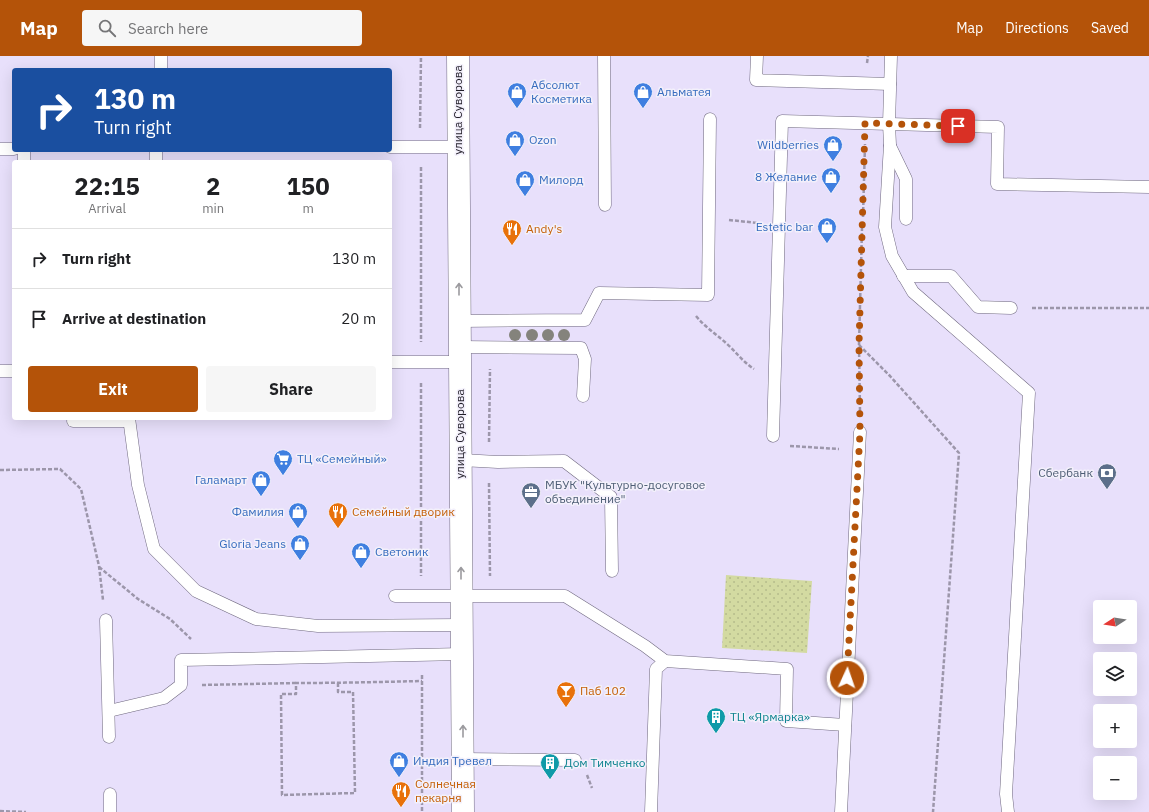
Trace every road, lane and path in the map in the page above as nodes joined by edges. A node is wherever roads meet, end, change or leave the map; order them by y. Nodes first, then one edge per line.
1 (161, 56) edge
2 (421, 56) edge
3 (458, 56) edge
4 (604, 56) edge
5 (756, 56) edge
6 (891, 56) edge
7 (161, 68) edge
8 (890, 84) junction
9 (710, 119) dead end
10 (865, 123) junction
11 (889, 124) junction
12 (890, 145) junction
13 (392, 147) edge
14 (420, 147) junction
15 (458, 147) junction
16 (0, 148) edge
17 (12, 149) edge
18 (1149, 187) edge
19 (604, 205) dead end
20 (709, 218) junction
21 (863, 218) dead end
22 (906, 219) dead end
23 (779, 226) junction
24 (863, 226) dead end
25 (903, 276) junction
26 (678, 295) junction
27 (1011, 308) joint
28 (1149, 308) edge
29 (459, 321) junction
30 (859, 345) junction
31 (460, 355) junction
32 (392, 362) edge
33 (421, 363) junction
34 (0, 371) edge
35 (12, 371) edge
36 (774, 379) junction
37 (583, 396) dead end
38 (100, 420) edge
39 (129, 420) edge
40 (72, 421) dead end
41 (860, 432) joint
42 (773, 436) joint
43 (859, 450) junction
44 (461, 460) junction
45 (0, 470) edge
46 (98, 566) junction
47 (612, 571) dead end
48 (395, 596) dead end
49 (421, 596) junction
50 (462, 596) junction
51 (106, 620) joint
52 (462, 625) junction
53 (462, 654) junction
54 (422, 655) junction
55 (202, 659) junction
56 (665, 661) junction
57 (422, 681) junction
58 (296, 683) junction
59 (338, 683) junction
60 (181, 685) junction
61 (109, 711) junction
62 (845, 725) junction
63 (109, 737) dead end
64 (463, 759) junction
65 (575, 760) dead end
66 (110, 794) dead end
67 (0, 812) edge
68 (26, 812) edge
69 (110, 812) edge
70 (422, 812) edge
71 (463, 812) edge
72 (651, 812) edge
73 (841, 812) edge
74 (933, 812) edge
75 (1008, 812) edge

1 - 7 lane
2 - 14 path
3 - 15 street, улица Суворова
4 - 19 lane
5 - 8 lane
6 - 8 lane
8 - 11 lane
9 - 20 lane
10 - 11 lane
10 - 21 path
10 - 23 lane
11 - 12 lane
11 - 18 lane
12 - 22 lane
12 - 25 lane
13 - 14 lane
14 - 15 lane
14 - 33 path
29 -> 15 street, улица Суворова
16 - 17 lane
20 - 23 path
20 - 26 lane
23 - 36 lane
24 - 30 path
25 - 27 lane
25 - 75 lane
26 - 29 lane
26 - 36 path
27 - 28 path
29 - 31 street, улица Суворова
30 - 41 path
30 - 74 path
31 - 33 lane
31 - 37 lane
31 - 44 street, улица Суворова
32 - 33 lane
33 - 49 path
34 - 35 lane
36 - 42 lane
38 - 40 lane
39 - 52 lane
41 - 43 lane
42 - 43 path
43 - 62 lane
44 - 47 lane
50 -> 44 street, улица Суворова
45 - 46 path
46 - 51 path
46 - 55 path
48 - 49 lane
49 - 50 lane
50 - 52 street, улица Суворова
50 - 56 lane
51 - 61 lane
52 - 53 street, улица Суворова
53 - 54 lane
64 -> 53 street, улица Суворова
54 - 55 lane
54 - 57 path
55 - 60 lane
56 - 62 lane
56 - 72 lane
57 - 59 path
57 - 70 path
58 - 59 path
58 - 59 path
58 - 60 path
60 - 61 lane
61 - 63 lane
62 - 73 lane
64 - 65 lane
64 - 71 street, улица Суворова
66 - 69 lane
67 - 68 path

